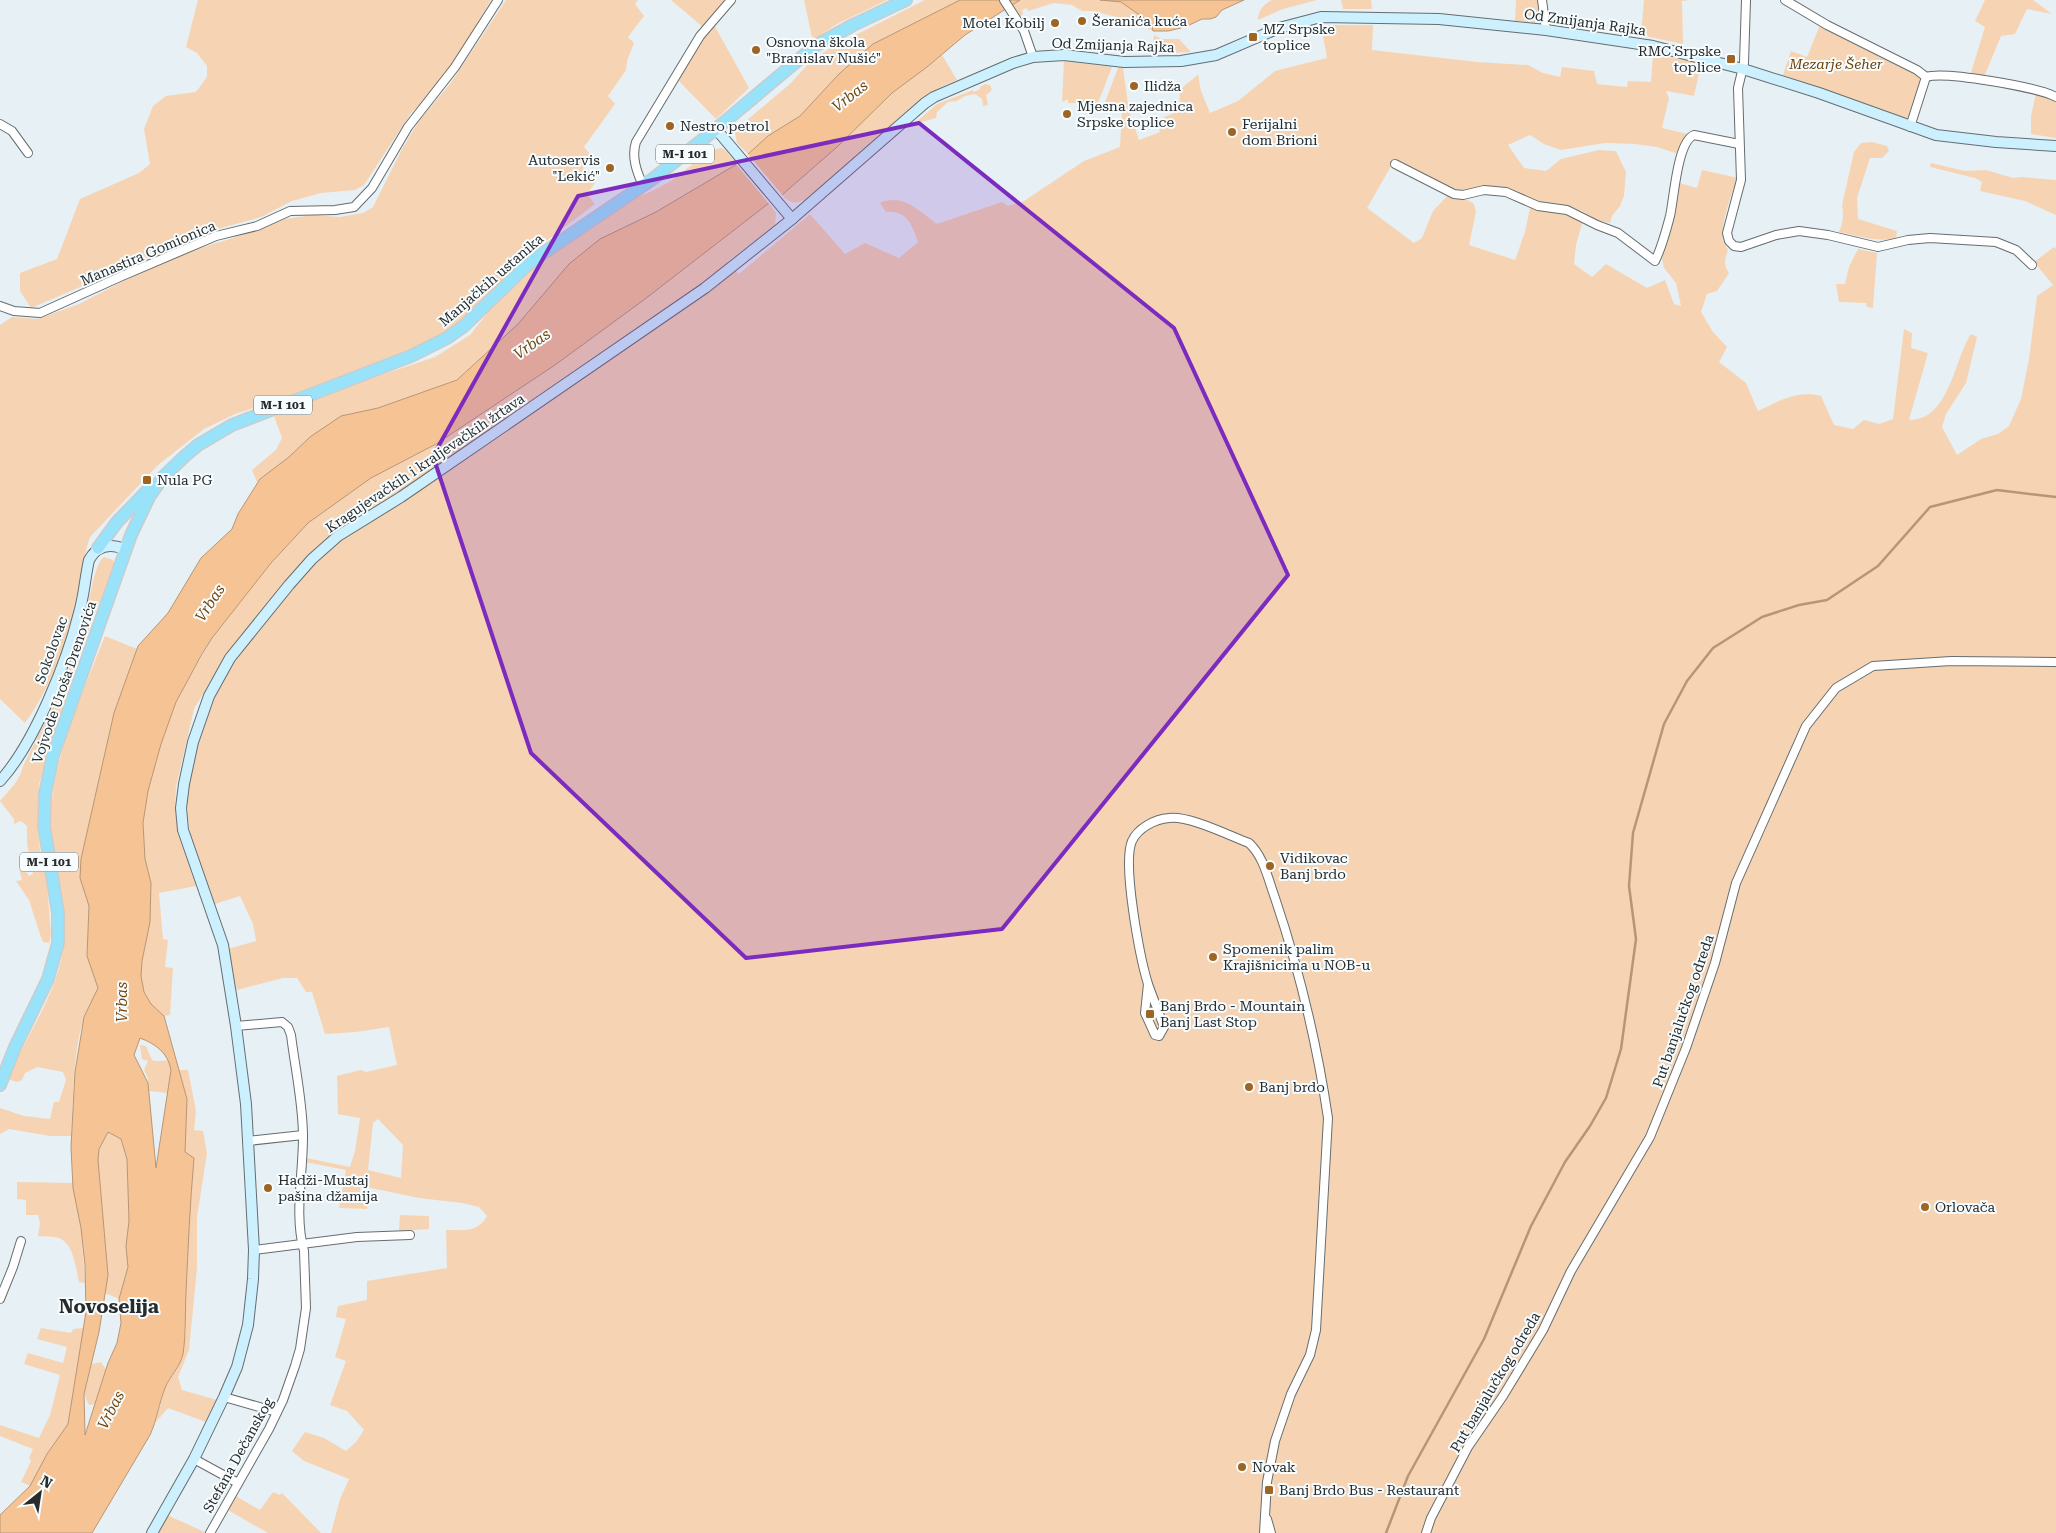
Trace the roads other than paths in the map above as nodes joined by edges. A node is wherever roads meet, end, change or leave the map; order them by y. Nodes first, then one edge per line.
1 (498, 0) edge
2 (731, 0) edge
3 (906, 0) edge
4 (1004, 0) edge
5 (1542, 0) edge
6 (1746, 0) edge
7 (1785, 0) edge
8 (1546, 30) junction
9 (1033, 57) junction
10 (1743, 69) junction
11 (1926, 77) junction
12 (2056, 97) edge
13 (0, 124) edge
14 (1910, 127) junction
15 (716, 130) junction
16 (1739, 144) junction
17 (2056, 146) edge
18 (28, 153) dead end
19 (1395, 164) dead end
20 (644, 186) junction
21 (792, 219) junction
22 (2032, 265) dead end
23 (0, 306) edge
24 (163, 477) junction
25 (98, 548) junction
26 (126, 550) junction
27 (2056, 662) edge
28 (0, 782) edge
29 (1148, 984) junction
30 (236, 1026) junction
31 (0, 1084) edge
32 (303, 1135) junction
33 (248, 1141) junction
34 (410, 1235) dead end
35 (21, 1241) dead end
36 (301, 1244) junction
37 (254, 1250) junction
38 (0, 1273) edge
39 (9, 1276) junction
40 (0, 1299) edge
41 (224, 1397) junction
42 (277, 1412) junction
43 (194, 1459) junction
44 (238, 1483) junction
45 (1266, 1515) junction
46 (152, 1533) edge
47 (210, 1533) edge
48 (1264, 1533) edge
49 (1271, 1533) edge
50 (1426, 1533) edge

1 - 23 street, Manastira Gomionica
2 - 20 street
3 - 15 main road, Manjačkih ustanika / M-I 101
4 - 9 street
5 - 8 street
6 - 10 street
7 - 11 street
8 - 9 street, Od Zmijanja Rajka
8 - 10 street, Od Zmijanja Rajka
9 - 21 street, Od Zmijanja Rajka
10 - 14 street, Od Zmijanja Rajka
10 - 16 street
11 - 12 street
11 - 14 street
13 - 18 street
14 - 17 street, Od Zmijanja Rajka
15 - 20 main road, Manjačkih ustanika / M-I 101
15 - 21 street
16 - 19 street
16 - 22 street
20 - 24 main road, Manjačkih ustanika / M-I 101
21 - 30 street, Kragujevačkih i kraljevačkih žrtava
24 - 25 main road
24 - 26 main road, Manjačkih ustanika / M-I 101
25 - 26 street
25 - 28 street, Sokolovac
26 - 31 main road, Vojvode Uroša Drenovića / M-I 101
27 - 50 street, Put banjalučkog odreda
29 - 29 street
29 - 45 street
30 - 32 street, Stefana Dečanskog
30 - 33 street, Kragujevačkih i kraljevačkih žrtava
32 - 33 street
32 - 36 street, Stefana Dečanskog
33 - 37 street, Kragujevačkih i kraljevačkih žrtava
34 - 36 street
35 - 39 street
36 - 37 street
36 - 42 street, Stefana Dečanskog
37 - 41 street, Kragujevačkih i kraljevačkih žrtava
38 - 39 street
39 - 40 street
41 - 42 street
41 - 43 street, Kragujevačkih i kraljevačkih žrtava
42 - 44 street, Stefana Dečanskog
43 - 44 street
43 - 46 street, Kragujevačkih i kraljevačkih žrtava
44 - 47 street, Stefana Dečanskog
45 - 48 street
45 - 49 street

